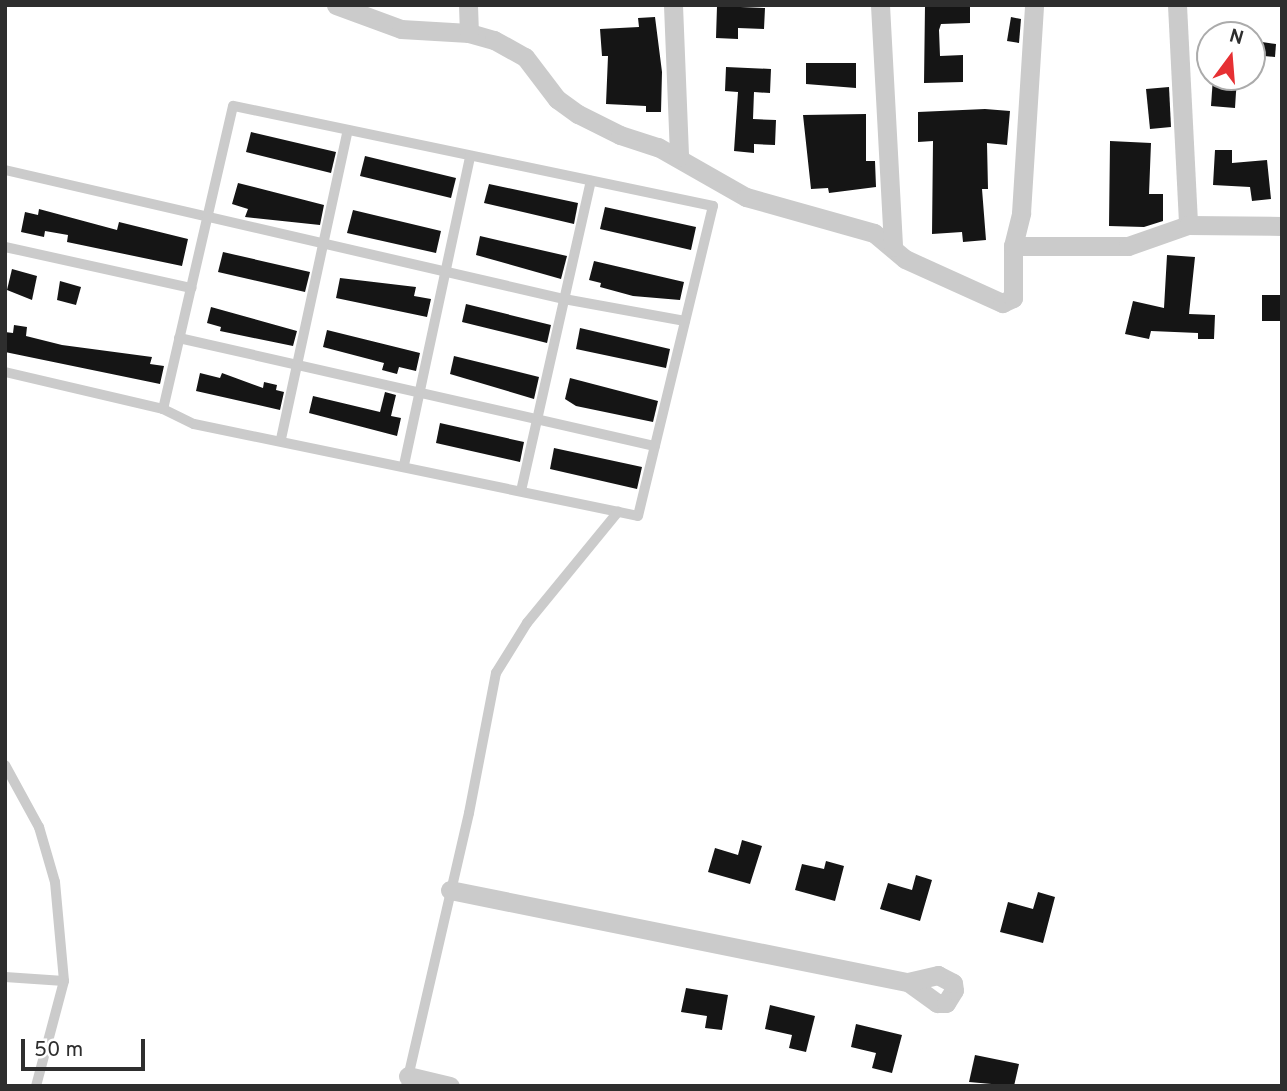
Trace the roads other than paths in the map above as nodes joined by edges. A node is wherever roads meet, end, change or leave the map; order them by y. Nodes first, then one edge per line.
1 (336, 5) edge
2 (468, 5) edge
3 (673, 5) edge
4 (880, 5) edge
5 (1034, 5) edge
6 (1177, 5) edge
7 (470, 33) junction
8 (348, 130) junction
9 (470, 156) junction
10 (679, 157) junction
11 (5, 170) edge
12 (591, 181) junction
13 (207, 215) junction
14 (1188, 225) junction
15 (1282, 226) edge
16 (323, 244) junction
17 (1013, 246) junction
18 (5, 247) edge
19 (892, 247) junction
20 (445, 270) junction
21 (192, 288) junction
22 (564, 299) junction
23 (685, 321) junction
24 (179, 338) junction
25 (297, 364) junction
26 (5, 372) edge
27 (419, 392) junction
28 (163, 409) junction
29 (537, 419) junction
30 (281, 439) junction
31 (655, 446) junction
32 (404, 465) junction
33 (521, 491) junction
34 (618, 512) junction
35 (5, 765) edge
36 (450, 890) junction
37 (5, 977) edge
38 (64, 981) junction
39 (908, 982) dead end
40 (407, 1081) edge
41 (37, 1086) edge
42 (450, 1086) edge

1 - 7 street
2 - 7 street
3 - 10 street
4 - 19 street
5 - 17 street
6 - 14 street
7 - 10 street
8 - 9 lane
8 - 13 lane
8 - 16 lane
9 - 12 lane
9 - 20 lane
10 - 19 street
11 - 13 lane
12 - 22 lane
12 - 23 lane
13 - 16 lane
13 - 21 lane
14 - 15 street
14 - 17 street
16 - 20 lane
16 - 25 lane
17 - 19 street
18 - 21 lane
20 - 22 lane
20 - 27 lane
21 - 24 lane
22 - 23 lane
22 - 29 lane
23 - 31 lane
24 - 25 lane
24 - 28 lane
25 - 27 lane
25 - 30 lane
26 - 28 lane
27 - 29 lane
27 - 32 lane
28 - 30 lane
29 - 31 lane
29 - 33 lane
30 - 32 lane
31 - 34 lane
32 - 33 lane
33 - 34 lane
34 - 36 lane
35 - 38 lane
36 - 39 street
36 - 40 lane
37 - 38 lane
38 - 41 lane
40 - 42 street

